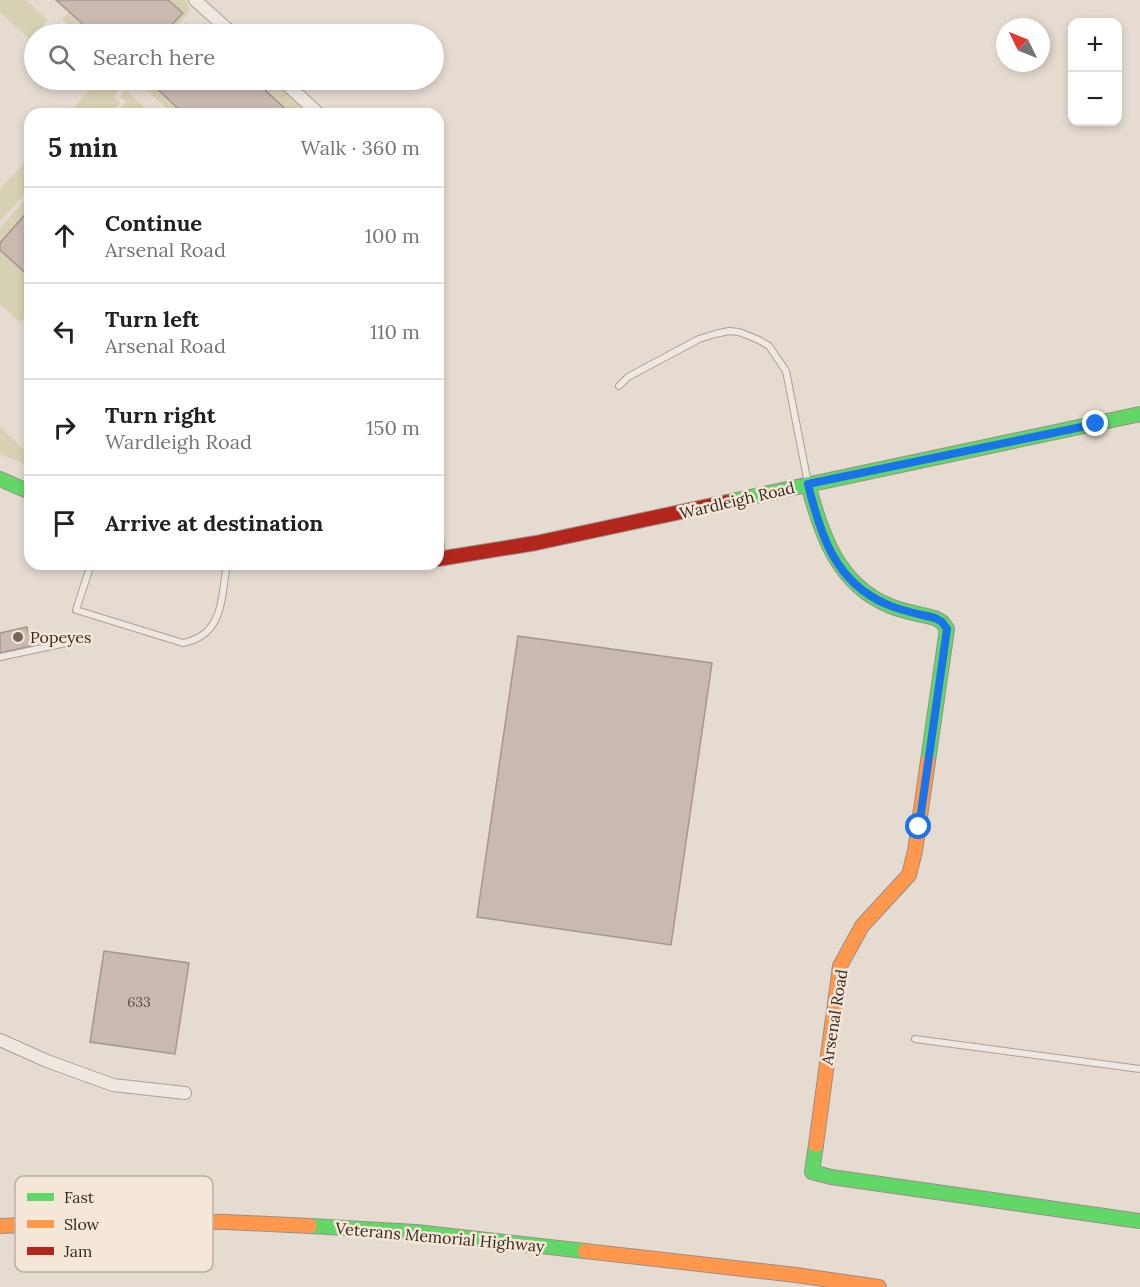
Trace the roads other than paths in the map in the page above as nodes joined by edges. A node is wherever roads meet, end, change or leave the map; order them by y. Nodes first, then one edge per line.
1 (195, 0) edge
2 (222, 24) edge
3 (293, 90) edge
4 (312, 108) edge
5 (619, 386) dead end
6 (1140, 414) edge
7 (0, 479) edge
8 (808, 484) junction
9 (24, 489) edge
10 (444, 558) edge
11 (89, 570) edge
12 (226, 570) edge
13 (66, 643) dead end
14 (0, 657) edge
15 (915, 1039) dead end
16 (0, 1040) edge
17 (1140, 1069) edge
18 (185, 1093) dead end
19 (12, 1212) dead end
20 (15, 1212) edge
21 (1140, 1221) edge
22 (213, 1222) edge
23 (15, 1225) edge
24 (0, 1226) edge
25 (879, 1287) edge

1 - 2 street
3 - 4 street
5 - 8 lane
6 - 8 main road, Wardleigh Road
7 - 9 main road
8 - 10 main road, Wardleigh Road
8 - 21 main road, Arsenal Road
11 - 12 lane
13 - 14 lane
15 - 17 lane
16 - 18 street
19 - 20 main road
22 - 25 main road, Veterans Memorial Highway
23 - 24 main road, Veterans Memorial Highway

